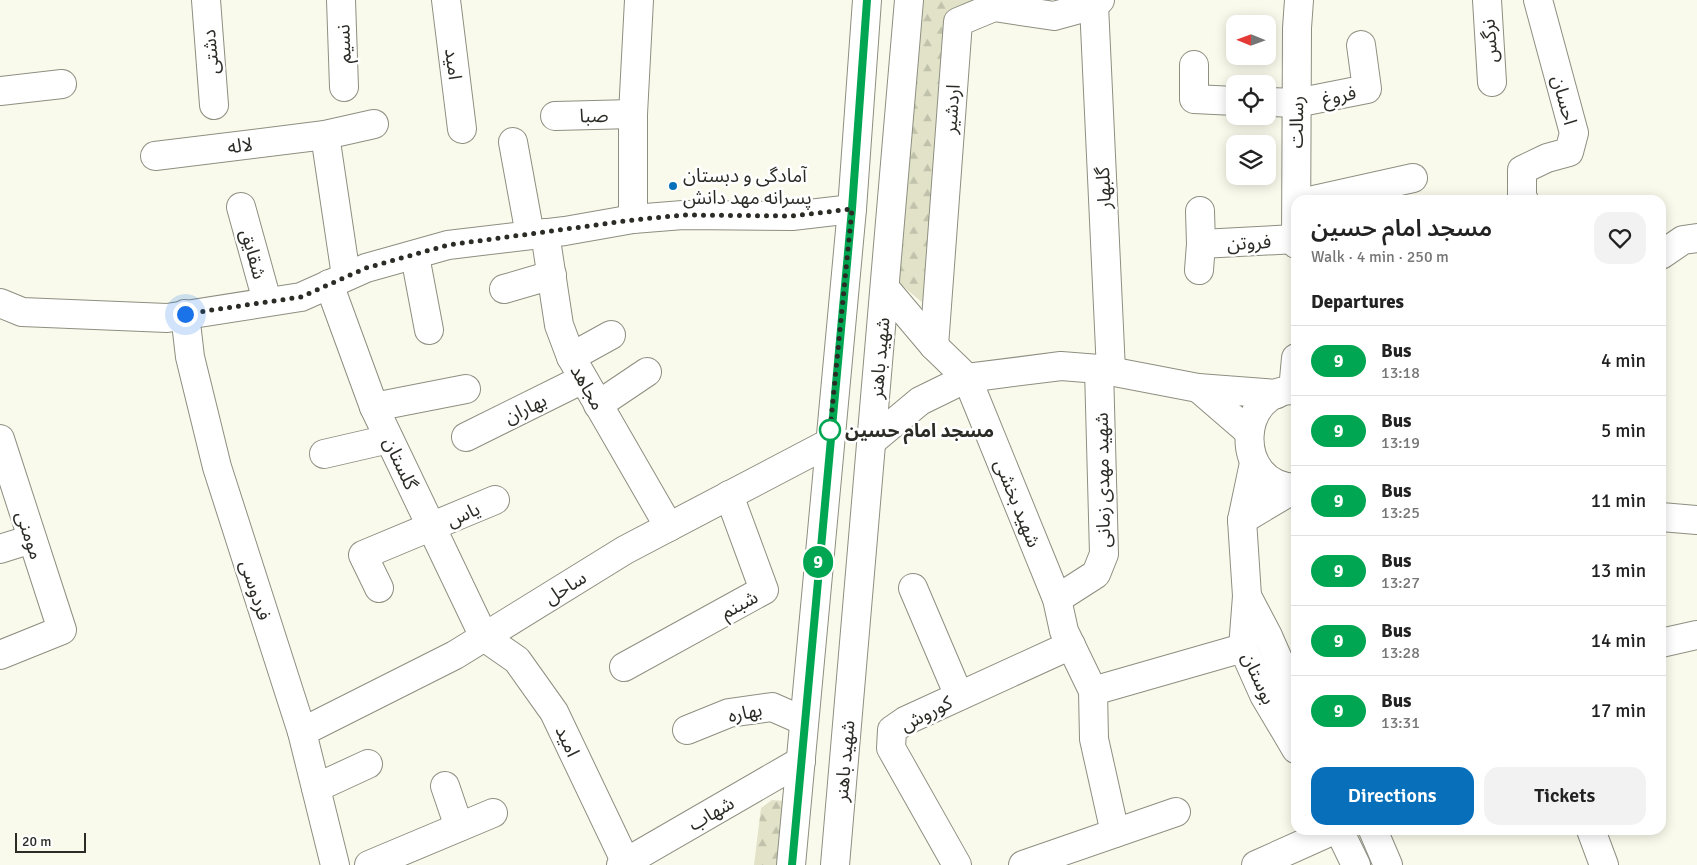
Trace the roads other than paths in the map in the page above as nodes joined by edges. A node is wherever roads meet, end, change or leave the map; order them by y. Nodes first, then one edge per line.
1 (206, 0) edge
2 (341, 0) edge
3 (446, 0) edge
4 (639, 0) edge
5 (867, 0) edge
6 (909, 0) edge
7 (1299, 0) edge
8 (1487, 0) edge
9 (1538, 0) edge
10 (1097, 2) edge
11 (1361, 45) dead end
12 (1194, 65) dead end
13 (1492, 82) dead end
14 (62, 84) dead end
15 (344, 88) dead end
16 (0, 91) edge
17 (1226, 101) edge
18 (1276, 102) edge
19 (1296, 103) junction
20 (214, 105) dead end
21 (633, 114) junction
22 (555, 116) dead end
23 (374, 124) dead end
24 (462, 129) dead end
25 (325, 135) junction
26 (514, 142) dead end
27 (155, 156) dead end
28 (1413, 178) dead end
29 (1302, 195) edge
30 (1338, 195) edge
31 (1522, 195) edge
32 (241, 207) dead end
33 (852, 209) junction
34 (1200, 211) dead end
35 (633, 220) junction
36 (538, 234) junction
37 (1697, 238) edge
38 (1291, 240) edge
39 (1666, 252) edge
40 (415, 256) junction
41 (552, 274) junction
42 (338, 280) junction
43 (885, 288) junction
44 (504, 289) dead end
45 (267, 301) junction
46 (0, 304) edge
47 (185, 314) junction
48 (429, 330) dead end
49 (611, 335) dead end
50 (934, 346) junction
51 (577, 368) junction
52 (1105, 370) junction
53 (647, 372) dead end
54 (967, 378) junction
55 (1198, 388) junction
56 (466, 389) dead end
57 (1289, 391) edge
58 (598, 405) junction
59 (374, 407) junction
60 (1249, 432) junction
61 (466, 437) dead end
62 (0, 439) edge
63 (389, 439) junction
64 (872, 441) junction
65 (829, 443) junction
66 (324, 454) dead end
67 (1254, 464) junction
68 (1291, 487) edge
69 (1291, 490) edge
70 (729, 495) junction
71 (495, 500) dead end
72 (1666, 517) edge
73 (1242, 520) junction
74 (1697, 520) edge
75 (669, 527) junction
76 (431, 528) junction
77 (32, 539) junction
78 (0, 549) edge
79 (379, 588) dead end
80 (913, 588) dead end
81 (1247, 596) junction
82 (1057, 599) junction
83 (1697, 635) edge
84 (484, 637) junction
85 (1666, 642) edge
86 (1071, 645) junction
87 (1243, 648) junction
88 (0, 655) edge
89 (624, 667) dead end
90 (1291, 689) edge
91 (1093, 691) junction
92 (959, 696) junction
93 (804, 721) junction
94 (686, 730) dead end
95 (302, 732) junction
96 (1291, 741) edge
97 (800, 761) junction
98 (368, 764) dead end
99 (445, 786) dead end
100 (316, 788) junction
101 (1176, 812) dead end
102 (493, 813) dead end
103 (459, 827) junction
104 (1115, 833) junction
105 (1323, 835) edge
106 (1341, 835) edge
107 (1375, 835) edge
108 (1593, 835) edge
109 (625, 864) edge
110 (335, 865) edge
111 (368, 865) edge
112 (792, 865) edge
113 (835, 865) edge
114 (957, 865) edge
115 (1024, 865) edge
116 (1256, 865) edge
117 (1356, 865) edge
118 (1388, 865) edge
119 (1604, 865) edge

1 - 20 street, دشتی
2 - 15 street, نسیم
3 - 24 street, امید
4 - 21 street
5 - 33 street
6 - 43 street, شهید باهنر
7 - 19 street, رسالت
8 - 13 street, نرگس
9 - 31 street, احسان
10 - 50 street, اردشیر
10 - 52 street, گلبهار
11 - 19 street, فروغ
12 - 17 street
14 - 16 street
18 - 19 street
19 - 29 street, رسالت
21 - 22 street, صبا
21 - 35 street
23 - 25 street, لاله
25 - 27 street, لاله
25 - 42 street
26 - 36 street, مجاهد
28 - 30 street
32 - 45 street, شقایق
33 - 35 street
33 - 65 street
34 - 38 street, فروتن
35 - 36 street
36 - 40 street
36 - 41 street, مجاهد
37 - 39 street
40 - 42 street
40 - 48 street
41 - 44 street
41 - 51 street, مجاهد
42 - 45 street
42 - 59 street, گلستان
43 - 50 street
43 - 64 street, شهید باهنر
45 - 47 street
46 - 47 street
47 - 95 street, فردوسی
49 - 51 street, بهاران
50 - 54 street
51 - 58 street, مجاهد
51 - 61 street, بهاران
52 - 54 street
52 - 55 street
52 - 82 street, شهید مهدی زمانی
53 - 58 street
54 - 64 street
54 - 82 street, شهید بخشی
55 - 57 street
55 - 60 street
56 - 59 street
57 - 60 street
58 - 75 street, مجاهد
59 - 63 street, گلستان
60 - 67 street
62 - 77 street, مومنی
63 - 66 street
63 - 76 street, گلستان
64 - 113 street, شهید باهنر
65 - 70 street, ساحل
65 - 93 street
67 - 68 street
67 - 73 street
69 - 73 street
70 - 75 street, ساحل
70 - 89 street, شبنم
71 - 76 street, یاس
72 - 74 street
73 - 81 street
75 - 84 street, ساحل
76 - 79 street, یاس
76 - 84 street, گلستان
77 - 78 street
77 - 88 street, مومنی
80 - 92 street
81 - 87 street, بوستان
81 - 90 street, بوستان
82 - 86 street, شهید بخشی
83 - 85 street
84 - 95 street, ساحل
84 - 109 street, امید
86 - 91 street, شهید بخشی
86 - 92 street, کوروش
87 - 91 street
87 - 96 street, بوستان
91 - 104 street
92 - 114 street, کوروش
93 - 94 street, بهاره
93 - 97 street
95 - 100 street, فردوسی
97 - 109 street, شهاب
97 - 112 street
98 - 100 street
99 - 103 street
100 - 110 street, فردوسی
101 - 104 street
102 - 103 street
103 - 111 street
104 - 115 street
105 - 116 street
106 - 117 street
107 - 118 street
108 - 119 street

